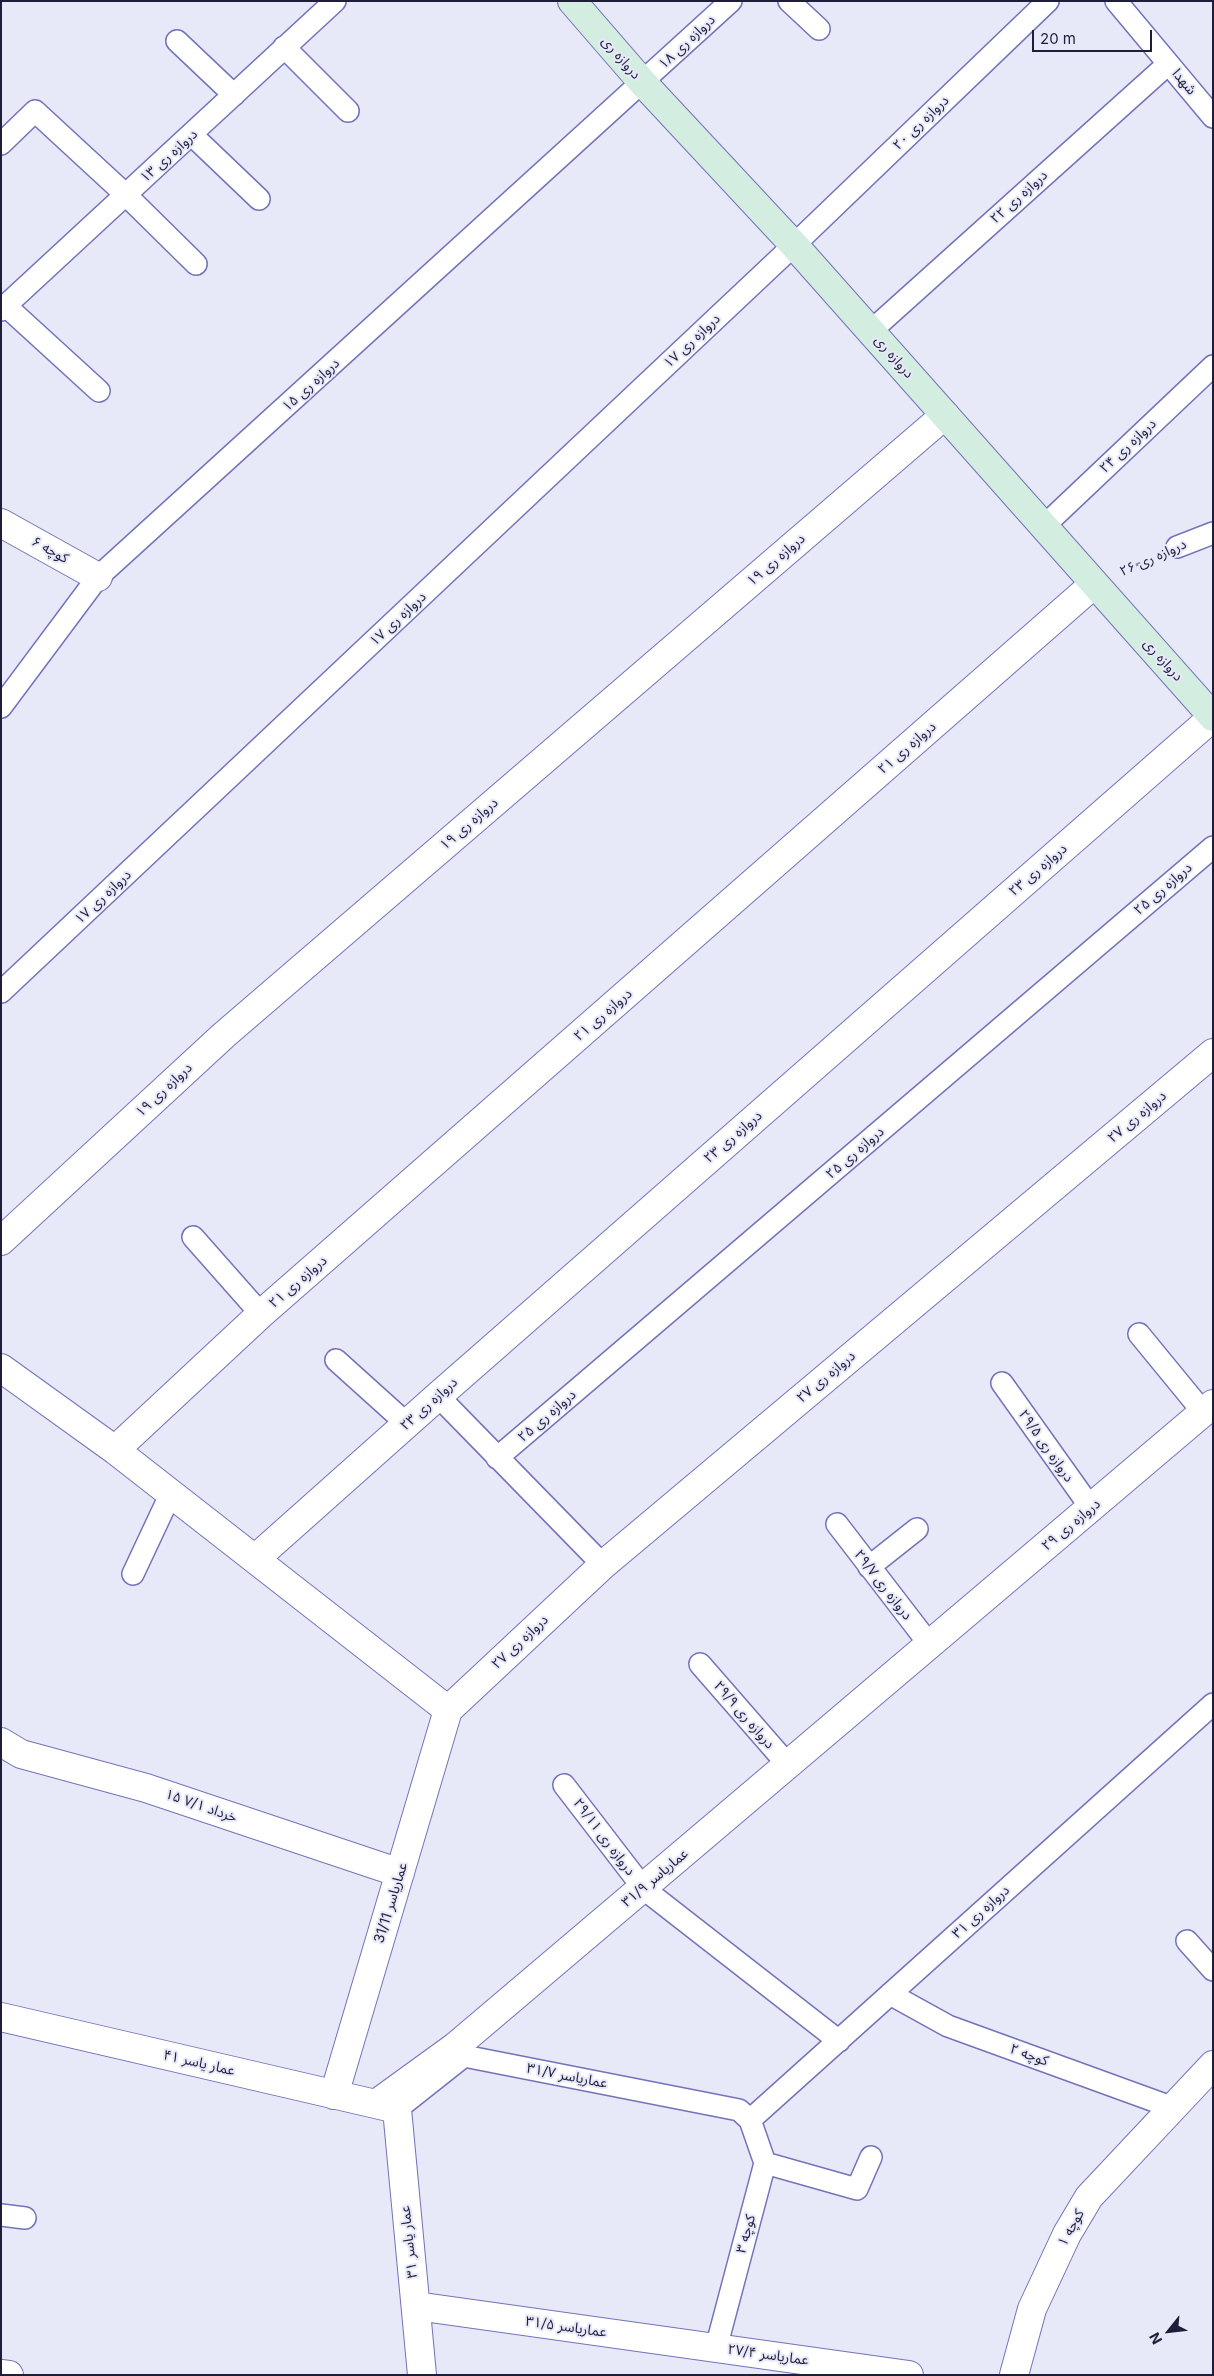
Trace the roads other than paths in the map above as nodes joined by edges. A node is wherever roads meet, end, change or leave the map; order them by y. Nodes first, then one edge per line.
1 (335, 1) edge
2 (572, 1) edge
3 (731, 1) edge
4 (789, 1) edge
5 (1048, 1) edge
6 (1116, 1) edge
7 (820, 29) dead end
8 (177, 41) dead end
9 (284, 47) junction
10 (1168, 64) junction
11 (643, 83) junction
12 (234, 95) junction
13 (348, 111) dead end
14 (1213, 117) edge
15 (192, 135) junction
16 (1, 144) edge
17 (126, 195) junction
18 (259, 199) dead end
19 (794, 245) junction
20 (196, 264) dead end
21 (4, 308) edge
22 (871, 331) junction
23 (1213, 366) edge
24 (99, 391) dead end
25 (945, 416) junction
26 (1, 523) edge
27 (1043, 527) junction
28 (1213, 533) edge
29 (1177, 547) road end
30 (98, 577) junction
31 (1094, 584) junction
32 (1, 707) edge
33 (1213, 717) edge
34 (1213, 847) edge
35 (1, 992) edge
36 (1213, 1053) edge
37 (193, 1237) dead end
38 (1, 1242) edge
39 (261, 1314) junction
40 (1139, 1334) dead end
41 (336, 1360) dead end
42 (1, 1369) edge
43 (1002, 1383) dead end
44 (438, 1396) junction
45 (1208, 1408) edge
46 (406, 1424) junction
47 (115, 1450) junction
48 (497, 1458) junction
49 (171, 1493) junction
50 (1091, 1508) junction
51 (837, 1524) dead end
52 (917, 1529) dead end
53 (256, 1559) junction
54 (603, 1565) junction
55 (869, 1566) junction
56 (133, 1574) dead end
57 (930, 1645) junction
58 (700, 1664) dead end
59 (1213, 1704) edge
60 (448, 1710) junction
61 (1, 1742) edge
62 (788, 1765) junction
63 (564, 1784) dead end
64 (400, 1873) junction
65 (644, 1889) junction
66 (1187, 1941) dead end
67 (1213, 1970) edge
68 (890, 1994) junction
69 (1, 2017) edge
70 (839, 2041) junction
71 (1213, 2065) edge
72 (334, 2095) junction
73 (386, 2107) junction
74 (1171, 2107) junction
75 (750, 2120) junction
76 (871, 2157) dead end
77 (765, 2162) junction
78 (1, 2215) edge
79 (25, 2218) dead end
80 (416, 2306) junction
81 (716, 2348) junction
82 (1, 2374) edge
83 (9, 2375) edge
84 (422, 2375) edge
85 (910, 2375) edge
86 (1014, 2375) edge

1 - 9 lane, دروازه ری ۱۳
2 - 11 main road, دروازه ری
3 - 11 lane, دروازه ری ۱۸
4 - 7 lane
5 - 19 lane, دروازه ری ۲۰
6 - 10 lane, شهدا
8 - 12 lane
9 - 12 lane, دروازه ری ۱۳
9 - 13 lane
10 - 14 lane, شهدا
10 - 22 lane, دروازه ری ۲۲
11 - 19 main road, دروازه ری
11 - 30 lane, دروازه ری ۱۵
12 - 15 lane, دروازه ری ۱۳
15 - 17 lane, دروازه ری ۱۳
15 - 18 lane
16 - 17 lane
17 - 20 lane
17 - 21 lane, دروازه ری ۱۳
19 - 22 main road, دروازه ری
19 - 35 lane, دروازه ری ۱۷
21 - 24 lane
22 - 25 main road, دروازه ری
23 - 27 lane, دروازه ری ۲۴
25 - 27 main road, دروازه ری
25 - 38 street, دروازه ری ۱۹
26 - 30 street, کوچه ۶
27 - 31 main road, دروازه ری
28 - 29 lane, دروازه ری ۲۶
30 - 32 lane, دروازه ری ۱۵
31 - 33 main road, دروازه ری
31 - 39 street, دروازه ری ۲۱
33 - 44 street, دروازه ری ۲۳
34 - 48 lane, دروازه ری ۲۵
36 - 54 street, دروازه ری ۲۷
37 - 39 lane
39 - 47 street, دروازه ری ۲۱
40 - 45 lane
41 - 46 lane
42 - 47 street
43 - 50 lane, دروازه ری ۲۹/۵
44 - 46 street, دروازه ری ۲۳
44 - 48 lane
45 - 50 street, دروازه ری ۲۹
46 - 53 street, دروازه ری ۲۳
47 - 49 street
48 - 54 lane
49 - 53 street
49 - 56 lane
50 - 57 street, دروازه ری ۲۹
51 - 55 lane, دروازه ری ۲۹/۷
52 - 55 lane
53 - 60 street
54 - 60 street, دروازه ری ۲۷
55 - 57 lane, دروازه ری ۲۹/۷
57 - 62 street, عماریاسر ۳۱/۹
58 - 62 lane, دروازه ری ۲۹/۹
59 - 68 lane, دروازه ری ۳۱
60 - 64 street, عماریاسر 31/11
61 - 64 street, ۱۵ خرداد ۷/۱
62 - 65 street, عماریاسر ۳۱/۹
63 - 65 lane, دروازه ری ۲۹/۱۱
64 - 72 street, عماریاسر 31/11
65 - 70 lane
65 - 73 street, عماریاسر ۳۱/۹
66 - 67 lane
68 - 70 lane, دروازه ری ۳۱
68 - 74 lane, کوچه ۲
69 - 72 street, عمار یاسر ۴۱
70 - 75 lane, دروازه ری ۳۱
71 - 74 street, کوچه ۱
72 - 73 street, عمار یاسر ۴۱
73 - 75 lane, عماریاسر ۳۱/۷
73 - 80 street, عمار یاسر ۳۱
74 - 86 street, کوچه ۱
75 - 77 lane
76 - 77 lane
77 - 81 lane, کوچه ۳
78 - 79 lane
80 - 81 street, عماریاسر ۳۱/۵
80 - 84 street, عمار یاسر ۳۱
81 - 85 street, عماریاسر ۲۷/۴
82 - 83 street

